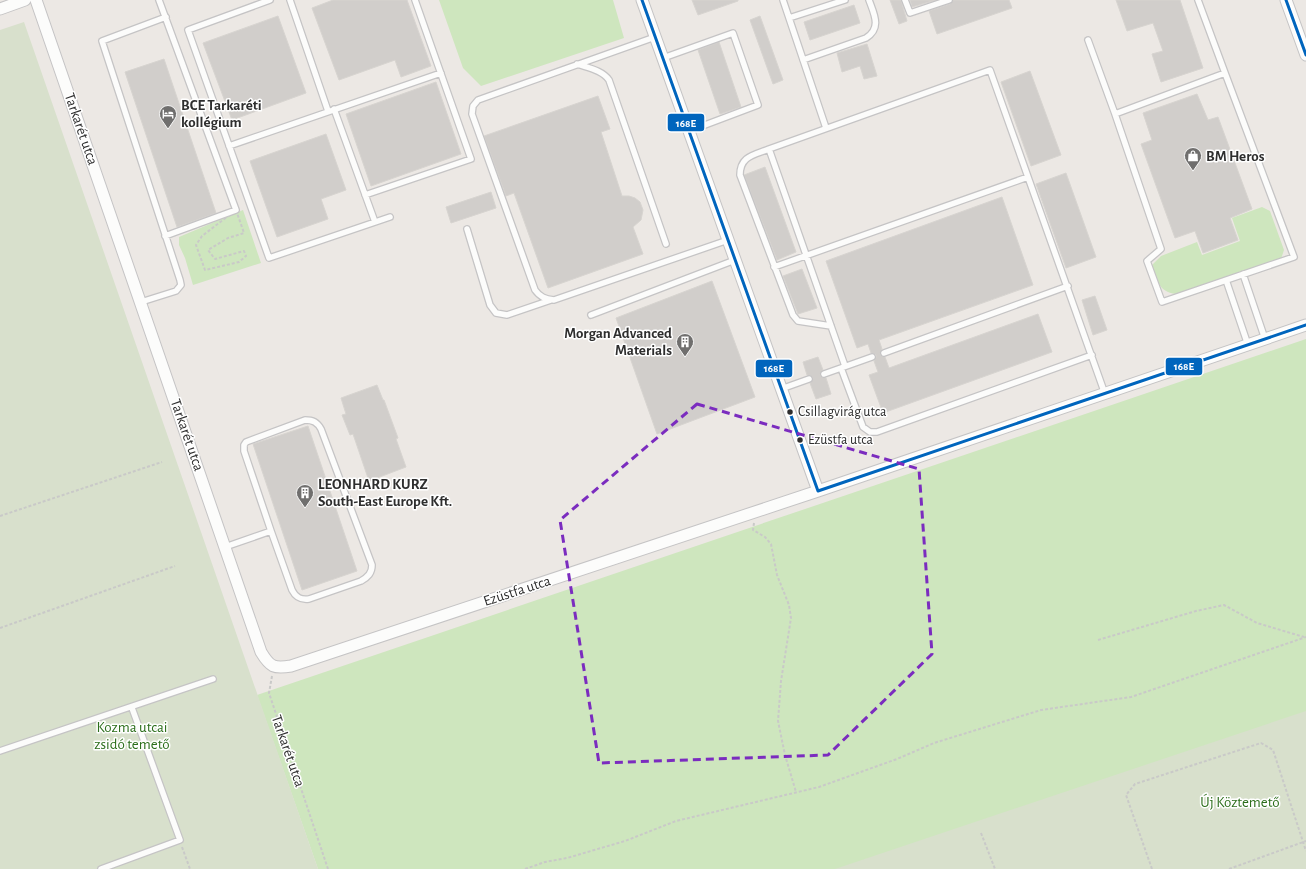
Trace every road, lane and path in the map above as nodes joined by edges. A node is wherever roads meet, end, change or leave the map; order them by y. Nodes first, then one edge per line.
1 (25, 0) edge
2 (36, 0) edge
3 (159, 0) edge
4 (270, 0) edge
5 (290, 0) edge
6 (414, 0) edge
7 (642, 0) edge
8 (783, 0) edge
9 (822, 0) edge
10 (845, 0) edge
11 (869, 0) edge
12 (905, 0) edge
13 (949, 0) edge
14 (1198, 0) edge
15 (1286, 0) edge
16 (824, 7) junction
17 (0, 9) edge
18 (166, 18) junction
19 (789, 18) junction
20 (655, 37) junction
21 (1088, 40) dead end
22 (1306, 55) edge
23 (663, 58) junction
24 (803, 60) junction
25 (577, 64) junction
26 (441, 73) junction
27 (1225, 73) junction
28 (334, 109) junction
29 (328, 112) junction
30 (1115, 114) junction
31 (826, 128) junction
32 (688, 131) junction
33 (229, 146) junction
34 (769, 149) junction
35 (1028, 177) junction
36 (365, 195) junction
37 (236, 210) junction
38 (390, 217) dead end
39 (375, 222) junction
40 (467, 229) dead end
41 (165, 236) junction
42 (728, 240) junction
43 (666, 244) dead end
44 (806, 256) junction
45 (735, 260) junction
46 (774, 267) junction
47 (1243, 274) junction
48 (1226, 280) junction
49 (1068, 286) junction
50 (554, 300) junction
51 (141, 302) junction
52 (591, 315) dead end
53 (1306, 325) edge
54 (830, 326) junction
55 (1265, 339) junction
56 (1248, 344) junction
57 (884, 353) dead end
58 (1092, 355) junction
59 (872, 357) dead end
60 (843, 367) junction
61 (824, 374) dead end
62 (809, 379) dead end
63 (781, 389) junction
64 (1105, 394) junction
65 (162, 462) dead end
66 (818, 491) junction
67 (759, 510) junction
68 (0, 516) edge
69 (271, 530) junction
70 (225, 547) junction
71 (175, 566) dead end
72 (0, 628) edge
73 (1305, 637) edge
74 (1098, 640) dead end
75 (273, 667) junction
76 (213, 679) dead end
77 (132, 708) junction
78 (0, 751) edge
79 (796, 792) junction
80 (981, 833) dead end
81 (180, 840) junction
82 (1305, 842) edge
83 (1306, 851) edge
84 (101, 869) edge
85 (190, 869) edge
86 (328, 869) edge
87 (525, 869) edge
88 (995, 869) edge
89 (1152, 869) edge
90 (1229, 869) edge

1 - 17 street
2 - 51 street, Tarkarét utca
3 - 18 lane
4 - 33 lane
5 - 29 lane
6 - 26 lane
7 - 20 street
8 - 19 lane
9 - 16 lane
10 - 16 lane
11 - 24 lane
12 - 13 lane
14 - 27 lane
15 - 22 street
16 - 19 lane
18 - 37 lane
18 - 41 lane
19 - 24 lane
20 - 23 street
20 - 25 lane
21 - 30 lane
23 - 32 street
23 - 32 lane
24 - 31 lane
25 - 43 lane
25 - 50 lane
26 - 28 lane
26 - 36 lane
27 - 30 lane
27 - 47 lane
28 - 29 lane
28 - 36 lane
29 - 33 lane
30 - 48 lane
31 - 34 lane
31 - 35 lane
32 - 42 street
33 - 39 lane
34 - 44 lane
34 - 46 lane
35 - 44 lane
35 - 49 lane
36 - 39 lane
37 - 37 path
37 - 41 lane
38 - 39 lane
40 - 50 lane
41 - 51 lane
42 - 45 street
42 - 50 lane
44 - 46 lane
44 - 54 lane
45 - 52 lane
45 - 63 street
46 - 54 lane
47 - 48 lane
47 - 55 lane
48 - 56 lane
49 - 57 lane
49 - 58 lane
51 - 70 street, Tarkarét utca
53 - 55 street, Ezüstfa utca
54 - 60 lane
55 - 56 street, Ezüstfa utca
56 - 64 street, Ezüstfa utca
58 - 60 lane
58 - 64 lane
59 - 60 lane
60 - 61 lane
62 - 63 lane
63 - 66 street
64 - 66 street, Ezüstfa utca
65 - 68 path
66 - 67 street, Ezüstfa utca
67 - 75 street, Ezüstfa utca
67 - 79 path
69 - 69 lane
69 - 70 lane
70 - 75 street, Tarkarét utca
71 - 72 path
73 - 74 path
73 - 79 path
75 - 86 path, Tarkarét utca
76 - 77 lane
77 - 78 lane
77 - 81 lane
79 - 87 path
80 - 88 path
81 - 84 lane
81 - 85 path
82 - 83 path
82 - 89 path
82 - 90 path

